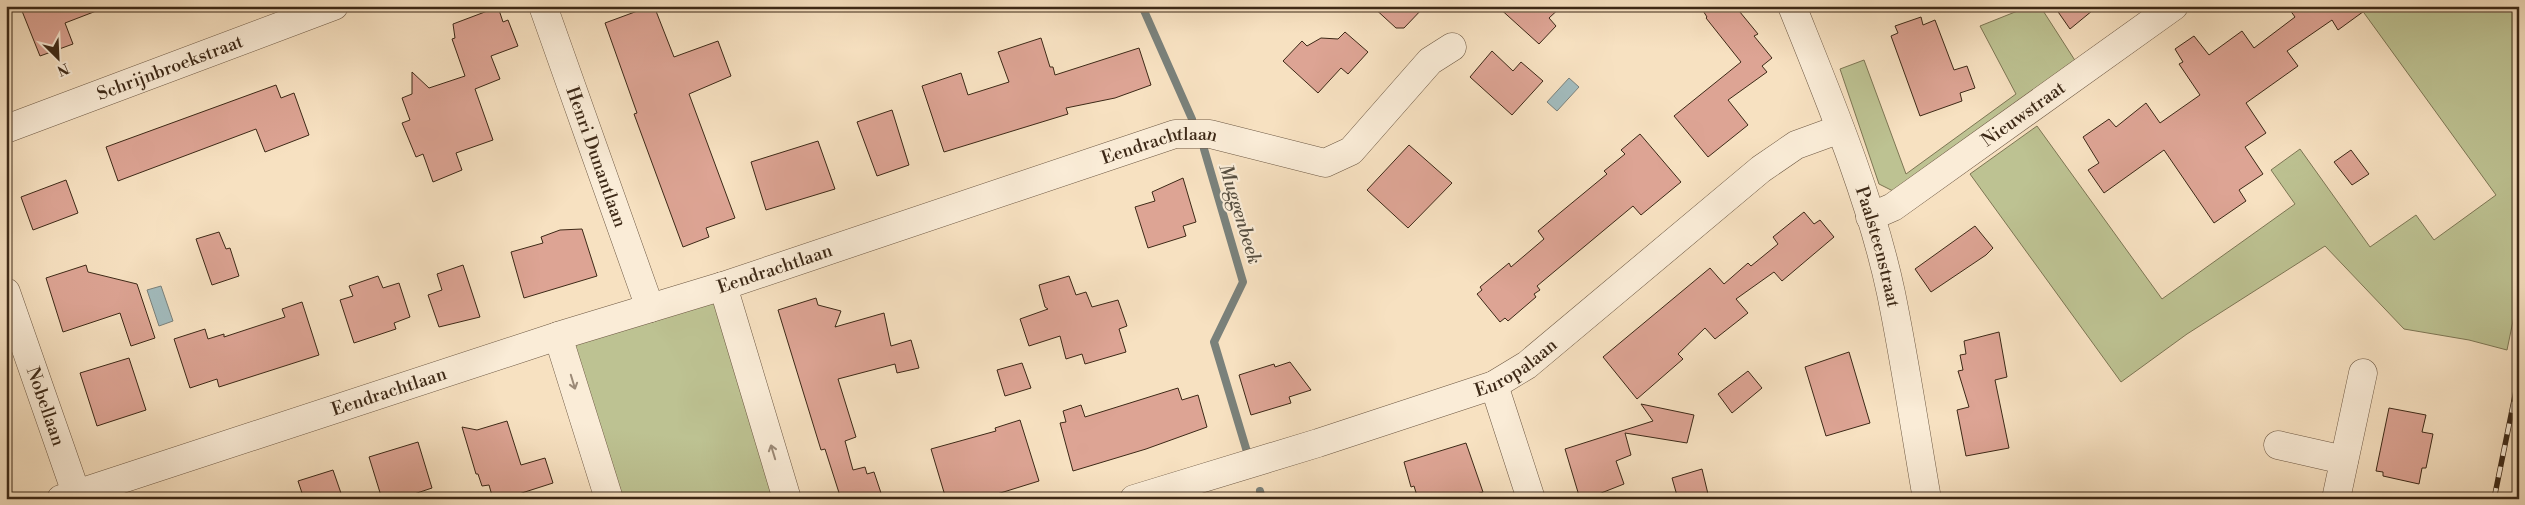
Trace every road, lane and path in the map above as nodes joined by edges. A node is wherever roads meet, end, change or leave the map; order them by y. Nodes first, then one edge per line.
1 (334, 6) edge
2 (543, 6) edge
3 (1792, 6) edge
4 (2174, 6) edge
5 (1452, 47) dead end
6 (6, 129) edge
7 (1840, 129) junction
8 (1870, 217) junction
9 (723, 286) junction
10 (6, 292) edge
11 (650, 308) junction
12 (558, 336) junction
13 (2363, 373) dead end
14 (1494, 385) junction
15 (2278, 446) dead end
16 (2344, 460) junction
17 (105, 491) edge
18 (68, 496) edge
19 (609, 499) edge
20 (787, 499) edge
21 (1134, 499) edge
22 (1531, 499) edge
23 (1927, 499) edge
24 (2336, 499) edge

1 - 6 street, Schrijnbroekstraat
2 - 11 street, Henri Dunantlaan
3 - 7 street, Paalsteenstraat
4 - 8 street, Nieuwstraat
5 - 9 street, Eendrachtlaan
7 - 8 street, Paalsteenstraat
7 - 14 street, Europalaan
8 - 23 street, Paalsteenstraat
9 - 11 street, Eendrachtlaan
20 -> 9 street
10 - 18 street, Nobellaan
11 - 12 street, Eendrachtlaan
12 - 17 street, Eendrachtlaan
12 -> 19 street
13 - 16 street
14 - 21 street, Europalaan
14 - 22 street
15 - 16 street
16 - 24 street
17 - 18 street, Eendrachtlaan

